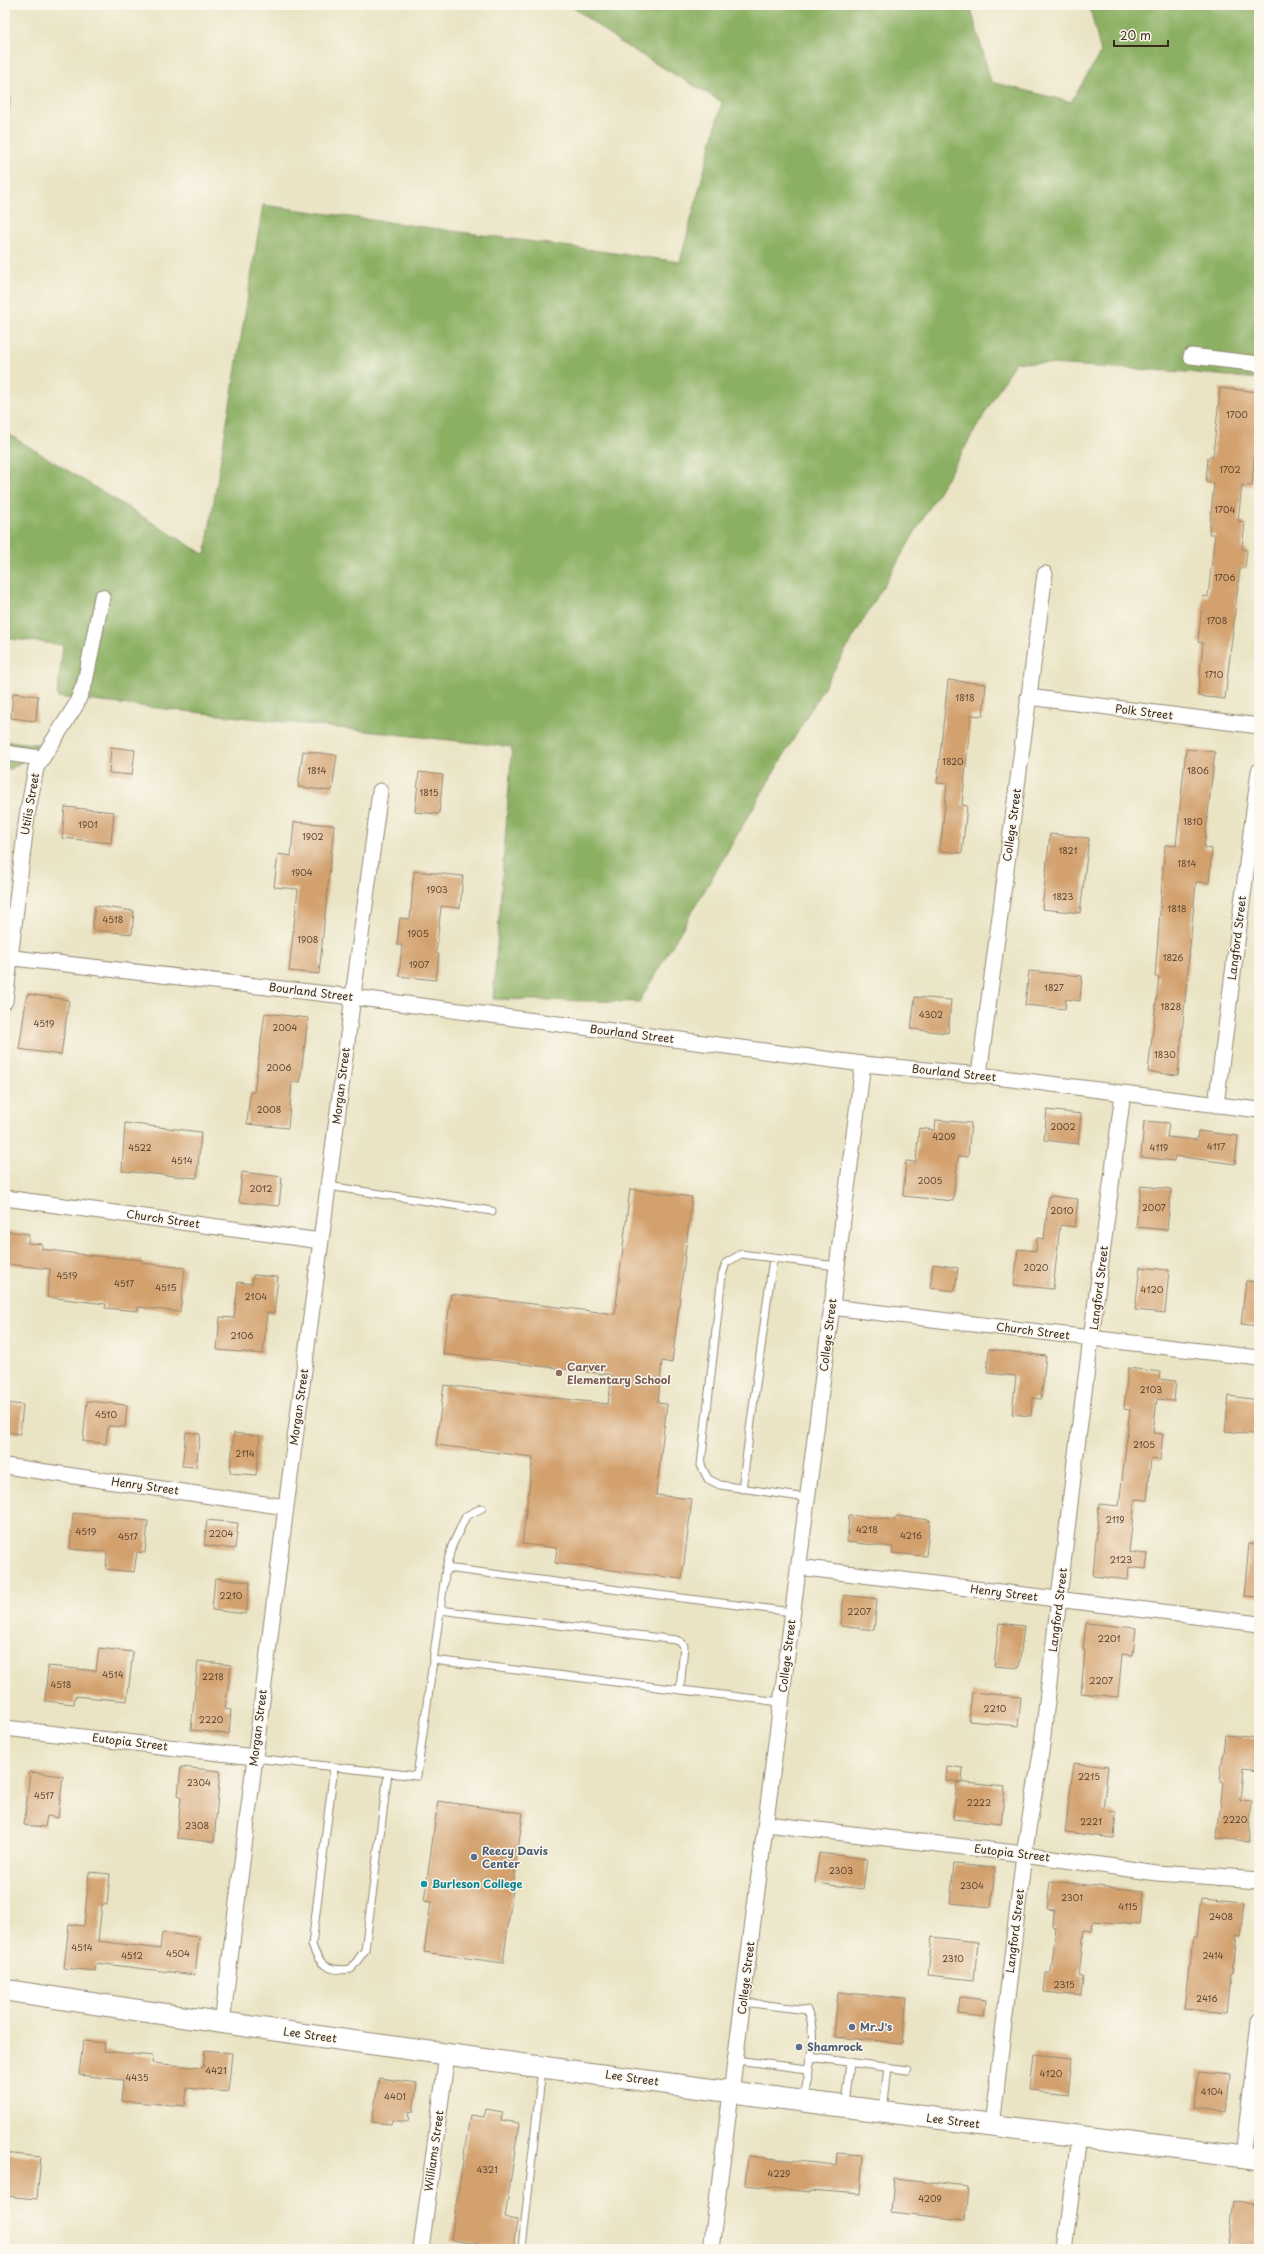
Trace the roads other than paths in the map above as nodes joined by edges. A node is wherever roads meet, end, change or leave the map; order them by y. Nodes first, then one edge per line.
1 (1191, 356) dead end
2 (1259, 364) edge
3 (1045, 574) dead end
4 (102, 597) dead end
5 (1028, 697) junction
6 (1259, 726) edge
7 (5, 753) edge
8 (41, 758) junction
9 (1259, 771) edge
10 (380, 791) dead end
11 (8, 958) edge
12 (353, 997) junction
13 (5, 1001) edge
14 (863, 1064) junction
15 (978, 1075) junction
16 (1123, 1093) junction
17 (1216, 1105) junction
18 (1259, 1110) edge
19 (328, 1186) junction
20 (5, 1198) edge
21 (492, 1211) dead end
22 (321, 1241) junction
23 (773, 1258) junction
24 (837, 1266) junction
25 (831, 1307) junction
26 (1092, 1338) junction
27 (1259, 1358) edge
28 (5, 1466) edge
29 (742, 1489) junction
30 (807, 1498) junction
31 (286, 1507) junction
32 (482, 1508) dead end
33 (798, 1567) junction
34 (446, 1568) junction
35 (1059, 1600) junction
36 (440, 1610) junction
37 (792, 1612) junction
38 (1259, 1624) edge
39 (433, 1660) junction
40 (680, 1690) junction
41 (781, 1702) junction
42 (5, 1728) edge
43 (254, 1758) junction
44 (334, 1767) junction
45 (388, 1773) junction
46 (766, 1824) junction
47 (1024, 1854) junction
48 (1259, 1880) edge
49 (5, 1990) edge
50 (743, 2002) junction
51 (1259, 2023) edge
52 (222, 2024) junction
53 (447, 2054) junction
54 (810, 2057) junction
55 (735, 2060) junction
56 (850, 2062) junction
57 (543, 2066) junction
58 (888, 2067) junction
59 (808, 2068) junction
60 (907, 2070) dead end
61 (731, 2092) junction
62 (804, 2102) junction
63 (845, 2108) junction
64 (883, 2113) junction
65 (992, 2126) junction
66 (1079, 2137) junction
67 (1251, 2158) edge
68 (522, 2248) dead end
69 (421, 2249) edge
70 (711, 2249) edge
71 (1064, 2249) edge

1 - 2 street
3 - 5 street, College Street
4 - 8 street, Utilis Street
5 - 6 street, Polk Street
5 - 15 street, College Street
7 - 8 street
8 - 11 street, Utilis Street
9 - 17 street, Langford Street
10 - 12 street, Morgan Street
11 - 12 street, Bourland Street
11 - 13 street, Utilis Street
12 - 14 street, Bourland Street
12 - 19 street, Morgan Street
14 - 15 street, Bourland Street
14 - 24 street, College Street
15 - 16 street, Bourland Street
16 - 17 street, Bourland Street
16 - 26 street, Langford Street
17 - 18 street, Bourland Street
19 - 21 lane
19 - 22 street, Morgan Street
20 - 22 street, Church Street
22 - 31 street, Morgan Street
23 - 24 lane
23 - 29 lane
23 - 29 lane
24 - 25 street, College Street
25 - 26 street, Church Street
25 - 30 street, College Street
26 - 27 street, Church Street
26 - 35 street, Langford Street
28 - 31 street, Henry Street
29 - 30 lane
30 - 33 street, College Street
31 - 43 street, Morgan Street
32 - 34 lane
33 - 35 street, Henry Street
33 - 37 street, College Street
34 - 36 lane
34 - 37 lane
35 - 38 street, Henry Street
35 - 47 street, Langford Street
36 - 39 lane
36 - 40 lane
37 - 41 street, College Street
39 - 40 lane
39 - 45 lane
40 - 41 lane
41 - 46 street, College Street
42 - 43 street, Eutopia Street
43 - 44 lane
43 - 52 street, Morgan Street
44 - 45 lane
44 - 45 lane
46 - 47 street, Eutopia Street
46 - 50 street, College Street
47 - 48 street, Eutopia Street
47 - 65 street, Langford Street
49 - 52 main road, Lee Street
50 - 54 lane
50 - 55 street, College Street
51 - 67 street
52 - 53 main road, Lee Street
53 - 57 main road, Lee Street
53 - 69 street, Williams Street
54 - 56 lane
54 - 59 lane
55 - 59 lane
55 - 61 street, College Street
56 - 58 lane
56 - 63 lane
57 - 61 main road, Lee Street
57 - 68 lane
58 - 60 lane
58 - 64 lane
59 - 62 lane
61 - 62 main road, Lee Street
61 - 70 street, College Street
62 - 63 main road, Lee Street
63 - 64 main road, Lee Street
64 - 65 main road, Lee Street
65 - 66 main road, Lee Street
66 - 67 main road, Lee Street
66 - 71 street

